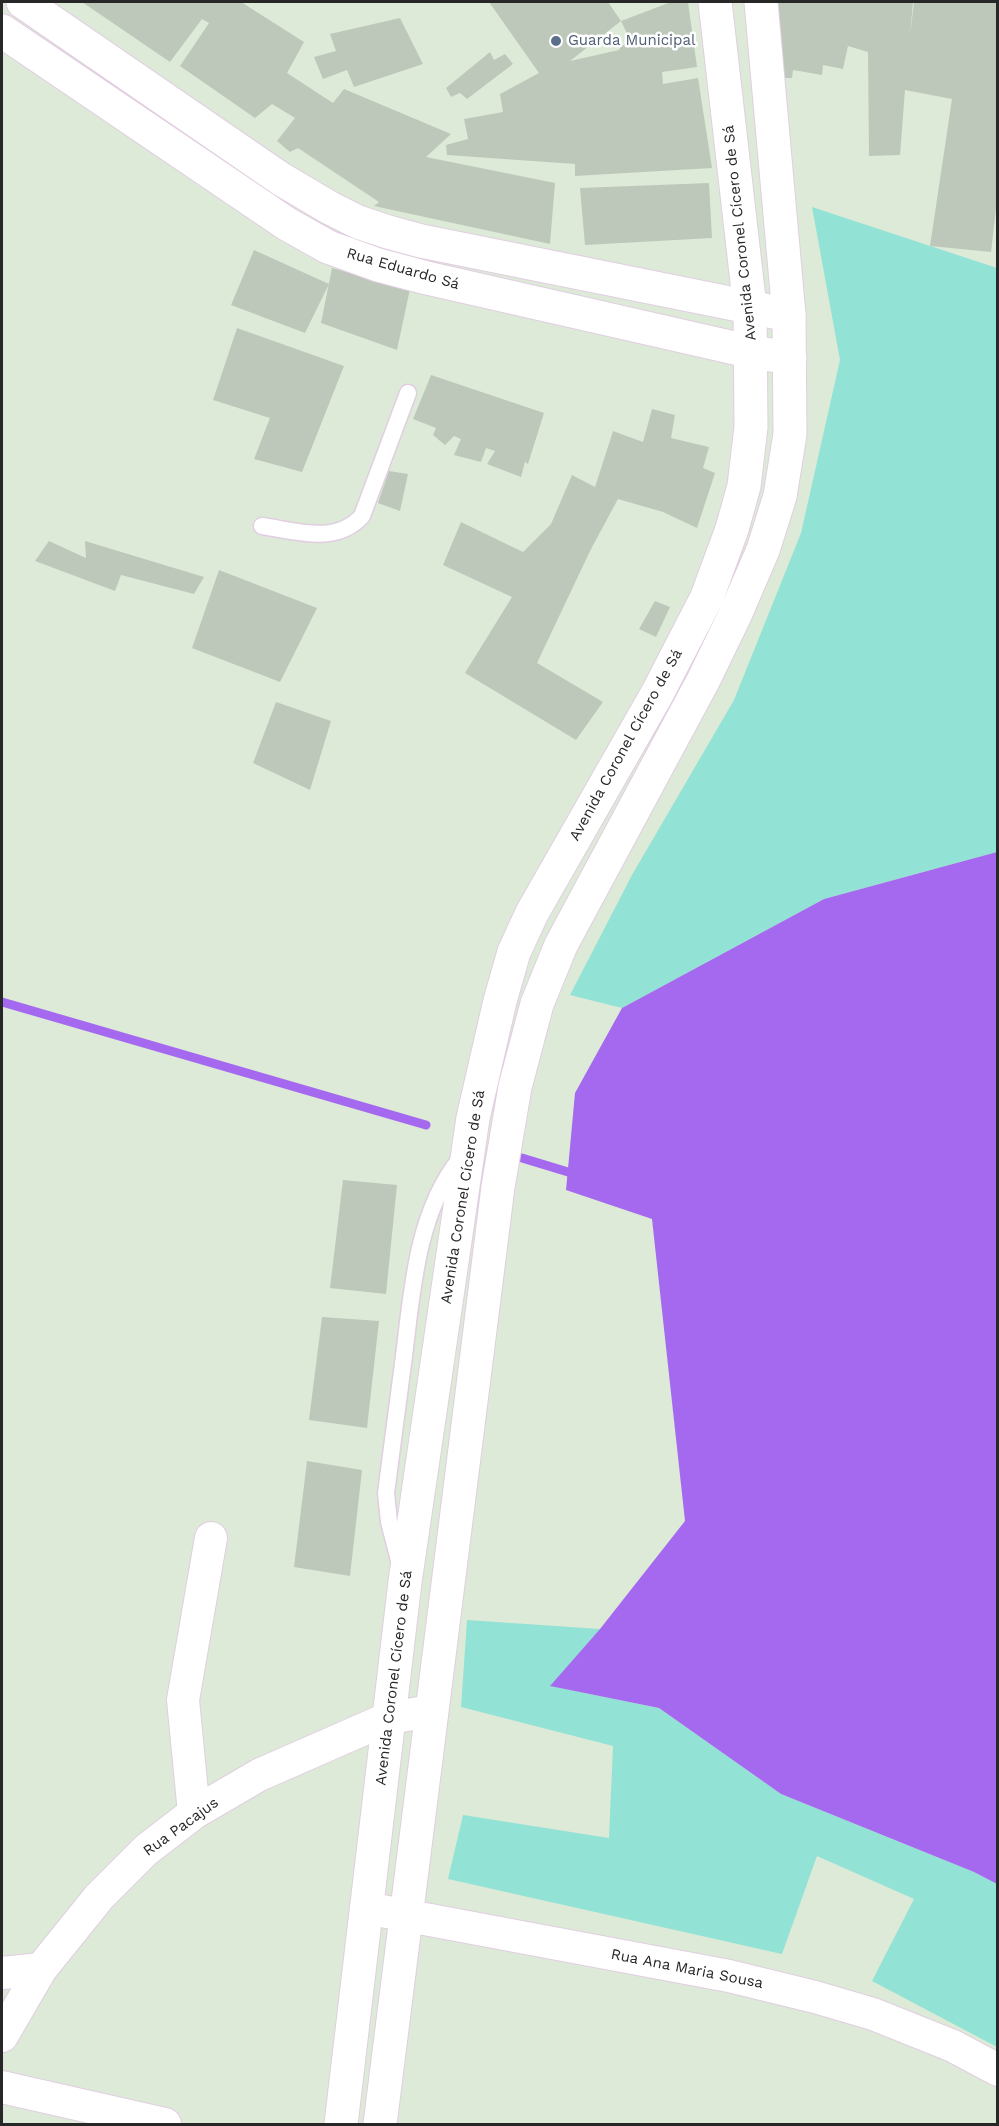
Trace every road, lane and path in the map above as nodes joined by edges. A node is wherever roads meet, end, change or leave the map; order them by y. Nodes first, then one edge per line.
1 (23, 2) edge
2 (715, 2) edge
3 (760, 2) edge
4 (2, 31) edge
5 (750, 308) junction
6 (789, 315) junction
7 (752, 352) junction
8 (790, 358) junction
9 (408, 393) dead end
10 (262, 526) dead end
11 (721, 606) junction
12 (211, 1538) dead end
13 (431, 1711) junction
14 (389, 1718) junction
15 (195, 1813) junction
16 (366, 1908) junction
17 (406, 1916) junction
18 (41, 1969) junction
19 (2, 1972) edge
20 (2, 2037) edge
21 (998, 2070) edge
22 (2, 2087) edge
23 (165, 2124) edge
24 (341, 2124) edge
25 (380, 2124) edge

1 - 5 main road, Rua Eduardo Sá
2 - 5 main road, Avenida Coronel Cícero de Sá
3 - 6 main road, Avenida Coronel Cícero de Sá
4 - 7 main road, Rua Eduardo Sá
5 - 6 main road, Rua Eduardo Sá
5 - 7 main road, Avenida Coronel Cícero de Sá
6 - 8 main road, Avenida Coronel Cícero de Sá
7 - 8 main road, Rua Eduardo Sá
7 - 11 main road, Avenida Coronel Cícero de Sá
8 - 11 main road, Avenida Coronel Cícero de Sá
9 - 10 lane
11 - 13 main road, Avenida Coronel Cícero de Sá
11 - 14 main road, Avenida Coronel Cícero de Sá
12 - 15 street
13 - 14 street, Rua Pacajus
13 - 17 main road, Avenida Coronel Cícero de Sá
14 - 15 street, Rua Pacajus
14 - 16 main road, Avenida Coronel Cícero de Sá
15 - 18 street, Rua Pacajus
16 - 17 street, Rua Ana Maria Sousa
16 - 24 main road, Avenida Coronel Cícero de Sá
17 - 21 street, Rua Ana Maria Sousa
17 - 25 main road, Avenida Coronel Cícero de Sá
18 - 19 street
18 - 20 street, Rua Pacajus
22 - 23 street

